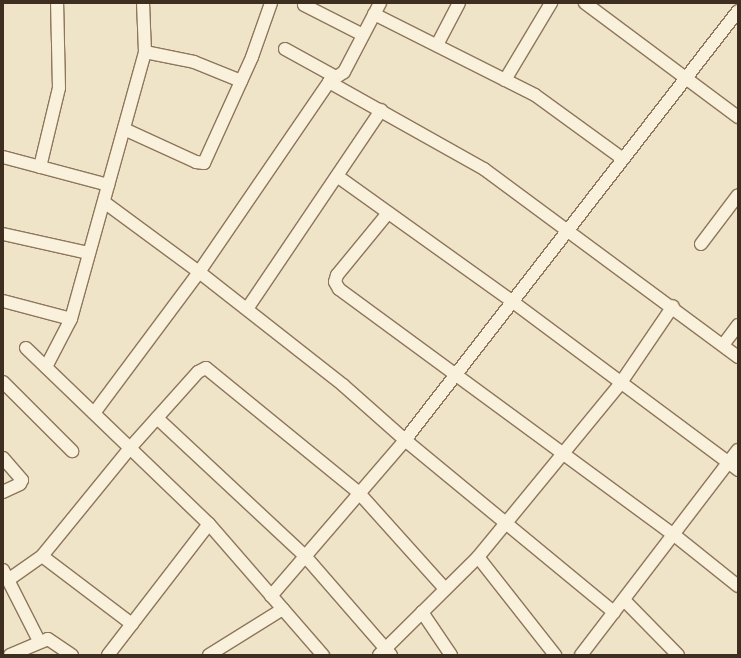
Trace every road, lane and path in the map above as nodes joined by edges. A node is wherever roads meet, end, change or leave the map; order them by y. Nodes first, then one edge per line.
1 (57, 3) edge
2 (143, 3) edge
3 (271, 3) edge
4 (459, 3) edge
5 (551, 3) edge
6 (585, 3) edge
7 (304, 5) dead end
8 (377, 8) edge
9 (738, 11) edge
10 (363, 35) junction
11 (437, 45) junction
12 (285, 49) dead end
13 (145, 52) junction
14 (686, 78) junction
15 (332, 80) junction
16 (505, 80) junction
17 (241, 81) junction
18 (381, 110) junction
19 (738, 117) edge
20 (124, 129) junction
21 (3, 158) edge
22 (623, 159) junction
23 (40, 167) junction
24 (337, 176) junction
25 (108, 185) junction
26 (738, 195) edge
27 (104, 202) junction
28 (388, 213) junction
29 (568, 230) junction
30 (3, 234) edge
31 (701, 244) dead end
32 (89, 254) junction
33 (199, 272) junction
34 (3, 301) edge
35 (513, 302) junction
36 (673, 306) junction
37 (246, 310) junction
38 (71, 319) junction
39 (738, 325) edge
40 (723, 345) junction
41 (26, 348) dead end
42 (738, 357) edge
43 (46, 367) junction
44 (456, 375) junction
45 (3, 382) edge
46 (620, 384) junction
47 (94, 413) junction
48 (157, 418) junction
49 (405, 440) junction
50 (130, 448) junction
51 (738, 450) edge
52 (72, 451) dead end
53 (563, 454) junction
54 (3, 458) edge
55 (733, 466) edge
56 (3, 492) edge
57 (359, 494) junction
58 (505, 523) junction
59 (209, 524) junction
60 (673, 534) junction
61 (42, 556) junction
62 (305, 556) junction
63 (478, 557) junction
64 (5, 575) edge
65 (738, 586) edge
66 (445, 589) junction
67 (271, 596) junction
68 (624, 600) junction
69 (283, 609) junction
70 (422, 612) junction
71 (614, 612) junction
72 (132, 624) junction
73 (40, 641) junction
74 (385, 652) edge
75 (10, 655) edge
76 (72, 655) edge
77 (108, 655) edge
78 (209, 655) edge
79 (322, 655) edge
80 (451, 655) edge
81 (555, 655) edge
82 (582, 655) edge
83 (678, 655) edge

1 - 23 street
2 - 13 street
3 - 17 street
4 - 11 street
5 - 16 street
6 - 14 street
7 - 10 street
8 - 10 street
8 - 11 street
9 - 14 street
10 - 15 street
11 - 16 street
12 - 15 street
13 - 17 street
13 - 20 street
14 - 19 street
14 - 22 street
15 - 18 street
15 - 33 street
16 - 22 street
17 - 20 street
18 - 24 street
18 - 29 street
20 - 25 street
21 - 23 street
22 - 29 street
23 - 25 street
24 - 28 street
24 - 37 street
25 - 27 street
26 - 31 street
27 - 32 street
27 - 33 street
28 - 35 street
28 - 44 street
29 - 35 street
29 - 36 street
30 - 32 street
32 - 38 street
33 - 37 street
33 - 47 street
34 - 38 street
35 - 44 street
35 - 46 street
36 - 40 street
36 - 46 street
37 - 49 street
38 - 43 street
39 - 40 street
40 - 42 street
41 - 43 street
43 - 47 street
44 - 49 street
44 - 53 street
45 - 52 street
46 - 53 street
46 - 55 street
47 - 50 street
48 - 50 street
48 - 57 street
48 - 62 street
49 - 57 street
49 - 58 street
50 - 59 street
50 - 61 street
51 - 55 street
53 - 58 street
53 - 60 street
54 - 56 street
55 - 60 street
57 - 62 street
57 - 66 street
58 - 63 street
58 - 71 street
59 - 67 street
59 - 72 street
60 - 65 street
60 - 68 street
61 - 64 street
61 - 72 street
62 - 67 street
62 - 74 street
63 - 66 street
63 - 81 street
64 - 73 street
66 - 70 street
67 - 69 street
68 - 71 street
68 - 83 street
69 - 78 street
69 - 79 street
70 - 74 street
70 - 80 street
71 - 82 street
72 - 77 street
73 - 75 street
73 - 76 street

